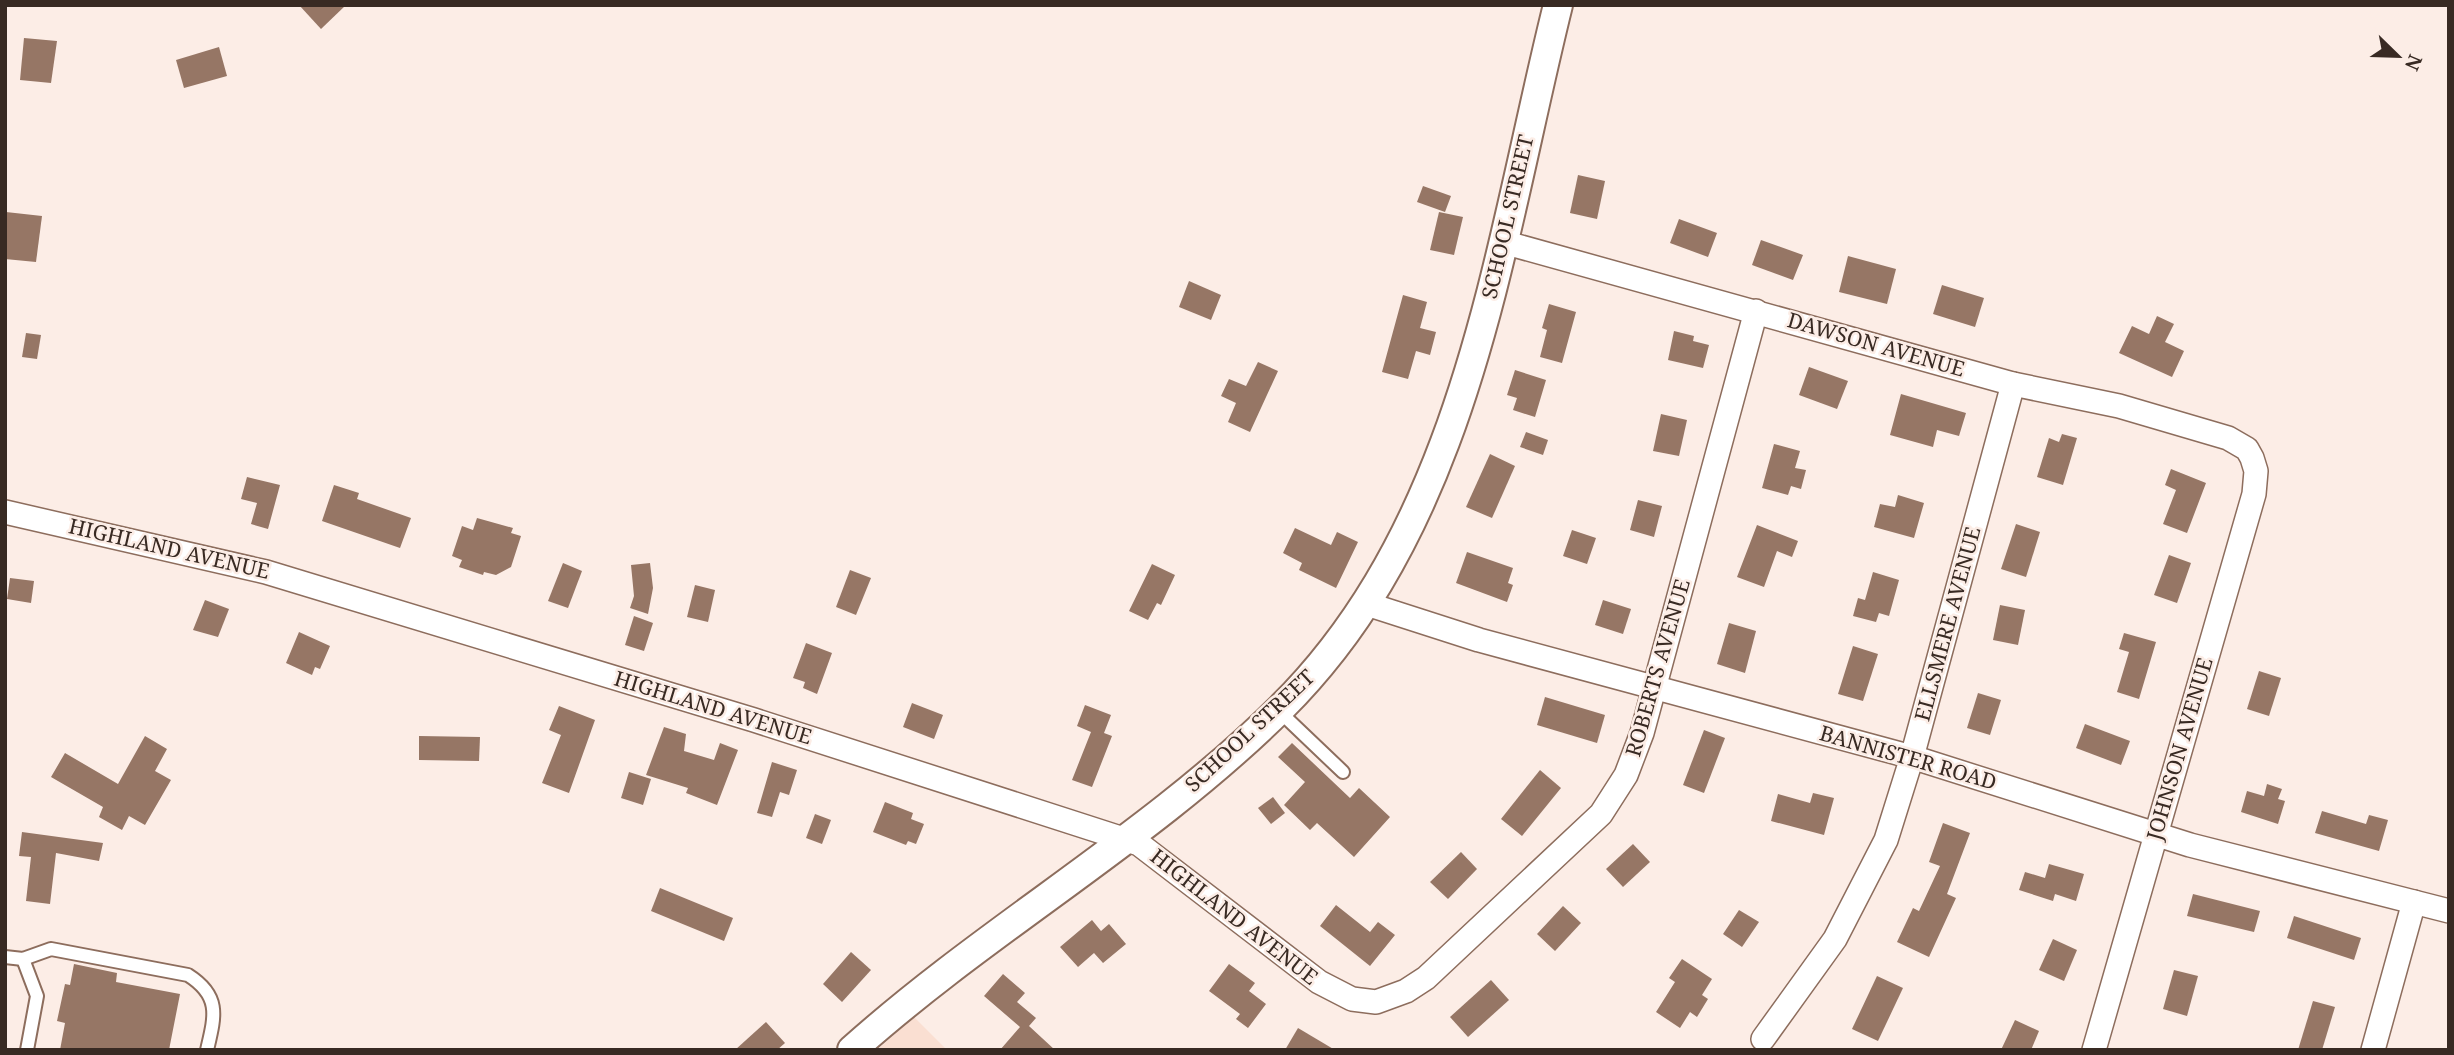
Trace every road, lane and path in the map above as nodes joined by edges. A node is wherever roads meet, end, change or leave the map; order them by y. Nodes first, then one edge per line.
1 (1558, 5) edge
2 (1503, 242) junction
3 (1756, 312) junction
4 (2013, 384) junction
5 (2247, 450) joint
6 (5, 512) edge
7 (1367, 604) junction
8 (1655, 688) junction
9 (1278, 710) junction
10 (1912, 757) junction
11 (1343, 772) dead end
12 (2156, 835) junction
13 (1123, 839) junction
14 (2414, 902) junction
15 (2449, 911) edge
16 (5, 957) edge
17 (23, 959) junction
18 (1376, 1002) joint
19 (1763, 1039) dead end
20 (27, 1050) edge
21 (207, 1050) edge
22 (852, 1050) edge
23 (2094, 1050) edge
24 (2373, 1050) edge

1 - 2 street, SCHOOL STREET
2 - 3 street, DAWSON AVENUE
2 - 7 street, SCHOOL STREET
3 - 4 street, DAWSON AVENUE
3 - 8 street, ROBERTS AVENUE
4 - 5 street, DAWSON AVENUE
4 - 10 street, ELLSMERE AVENUE
5 - 12 street, JOHNSON AVENUE
6 - 13 street, HIGHLAND AVENUE
7 - 8 street, BANNISTER ROAD
7 - 9 street, SCHOOL STREET
8 - 10 street, BANNISTER ROAD
8 - 18 street, ROBERTS AVENUE
9 - 11 lane
9 - 13 street, SCHOOL STREET
10 - 12 street, BANNISTER ROAD
10 - 19 street, ELLSMERE AVENUE
12 - 14 street, BANNISTER ROAD
12 - 23 street, JOHNSON AVENUE
13 - 18 street, HIGHLAND AVENUE
13 - 22 street, SCHOOL STREET
14 - 15 street, BANNISTER ROAD
14 - 24 street
16 - 17 lane
17 - 20 lane
17 - 21 lane

